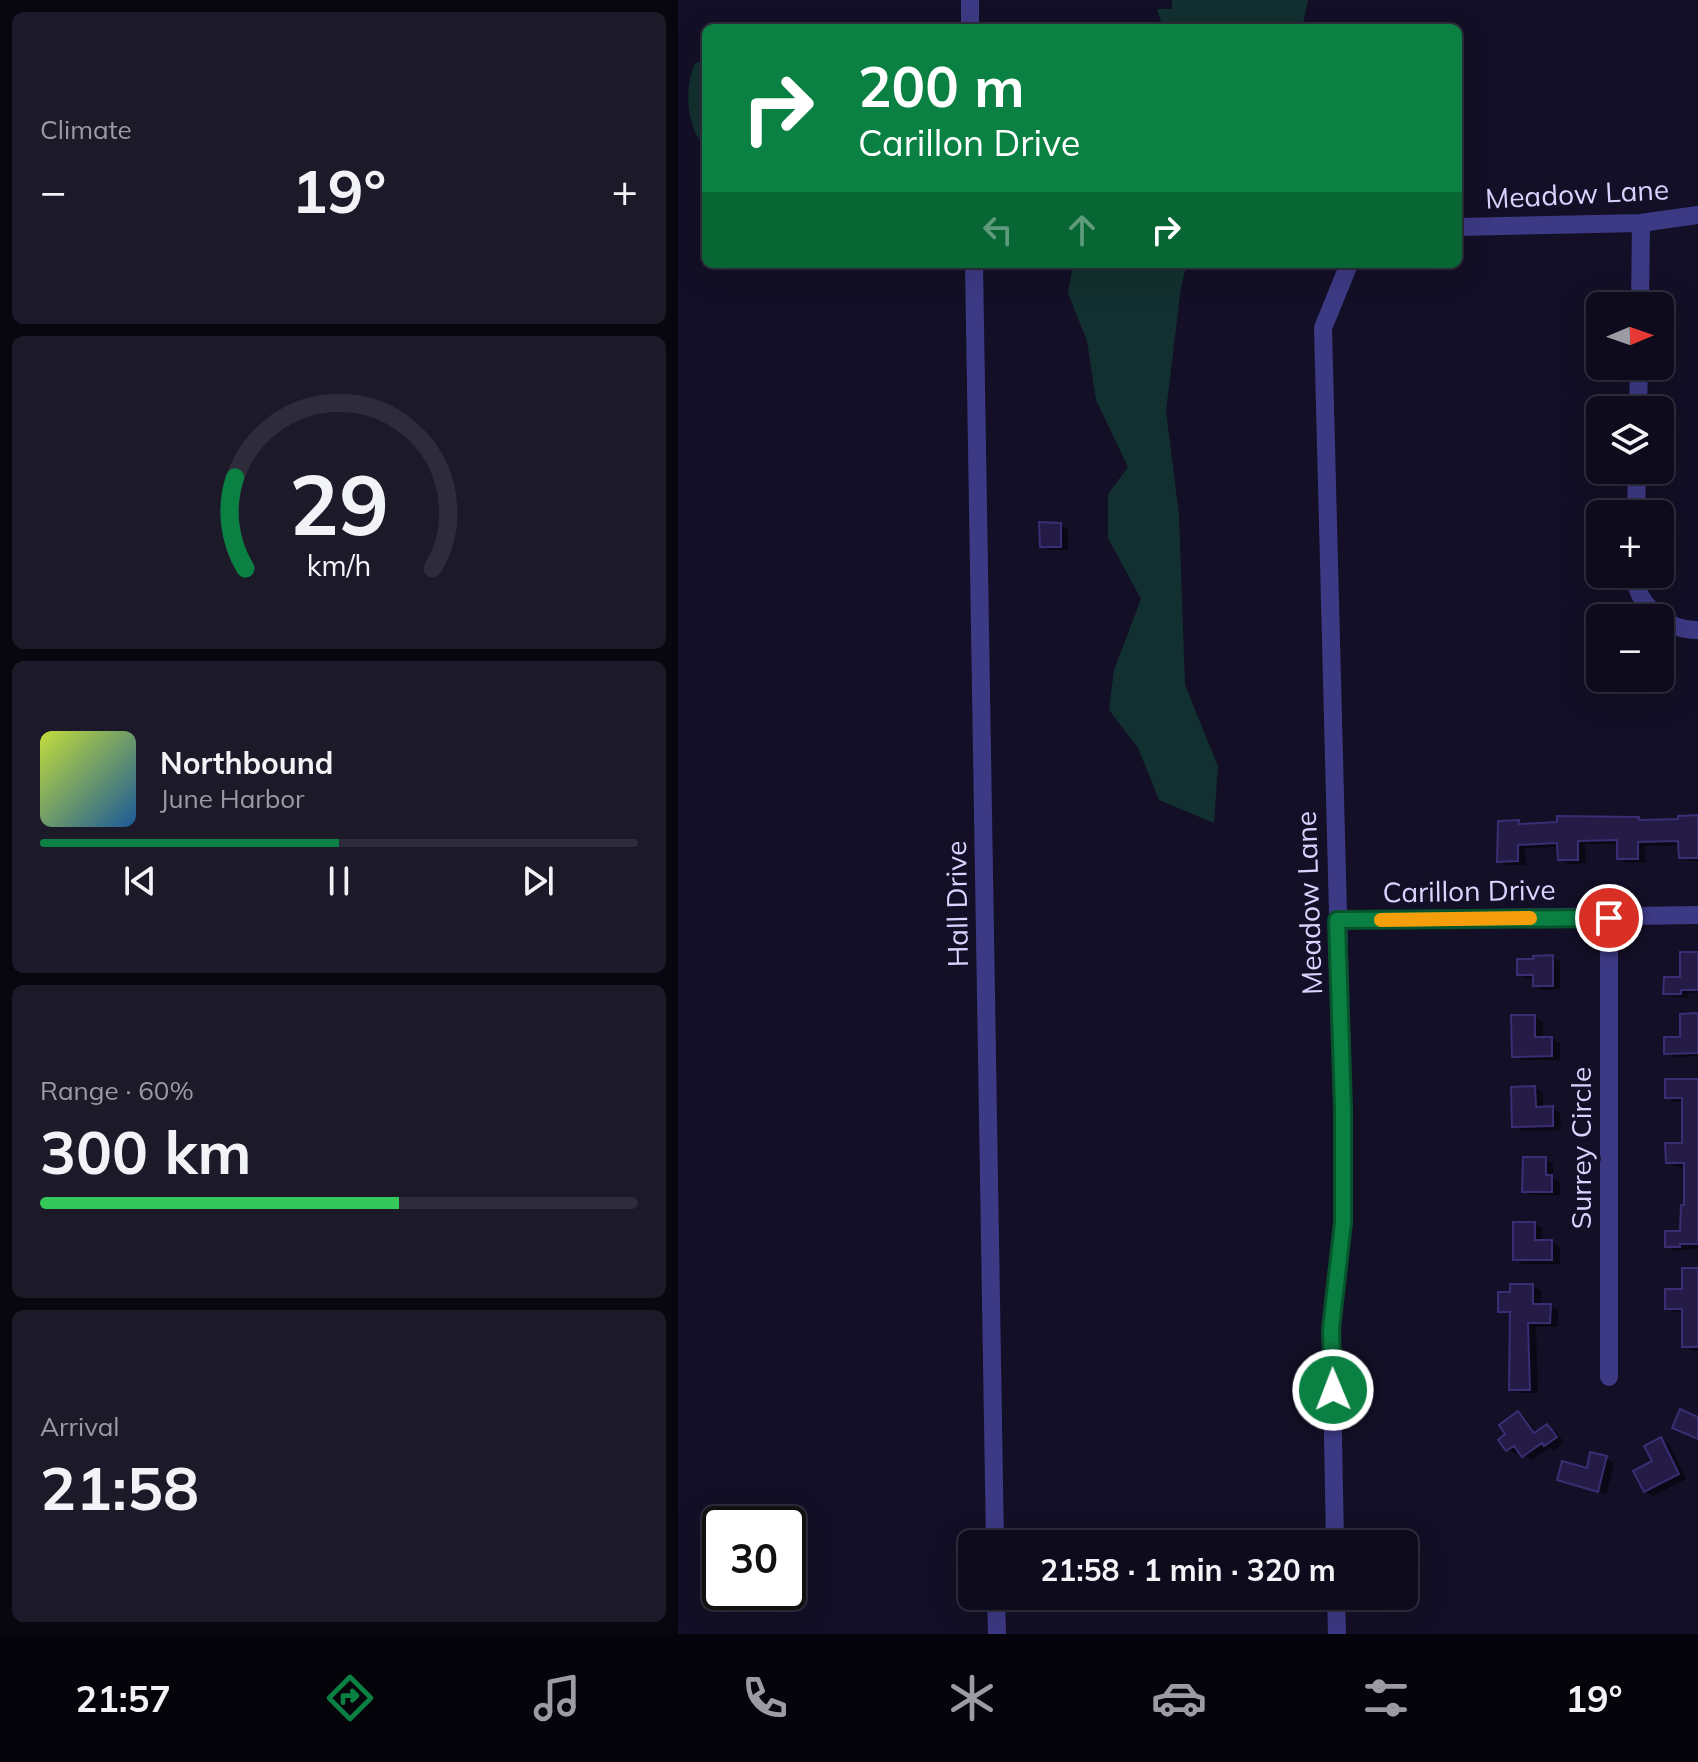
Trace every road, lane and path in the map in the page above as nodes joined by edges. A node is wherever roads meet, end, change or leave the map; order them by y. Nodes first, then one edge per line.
1 (970, 0) edge
2 (970, 24) edge
3 (1698, 215) edge
4 (1641, 223) junction
5 (1462, 227) edge
6 (974, 268) edge
7 (1347, 268) edge
8 (1640, 292) edge
9 (1638, 588) edge
10 (1698, 630) edge
11 (1698, 915) edge
12 (1609, 918) junction
13 (1337, 920) junction
14 (1609, 1377) dead end
15 (995, 1530) edge
16 (1335, 1530) edge
17 (996, 1610) edge
18 (1336, 1610) edge
19 (997, 1634) edge
20 (1337, 1634) edge

1 - 2 street
3 - 4 street, Meadow Lane
4 - 5 street, Meadow Lane
4 - 8 street
6 - 15 street, Hall Drive
7 - 13 street, Meadow Lane
9 - 10 street
11 - 12 street, Carillon Drive
12 - 13 street, Carillon Drive
12 - 14 street, Surrey Circle
13 - 16 street, Meadow Lane
17 - 19 street
18 - 20 street

